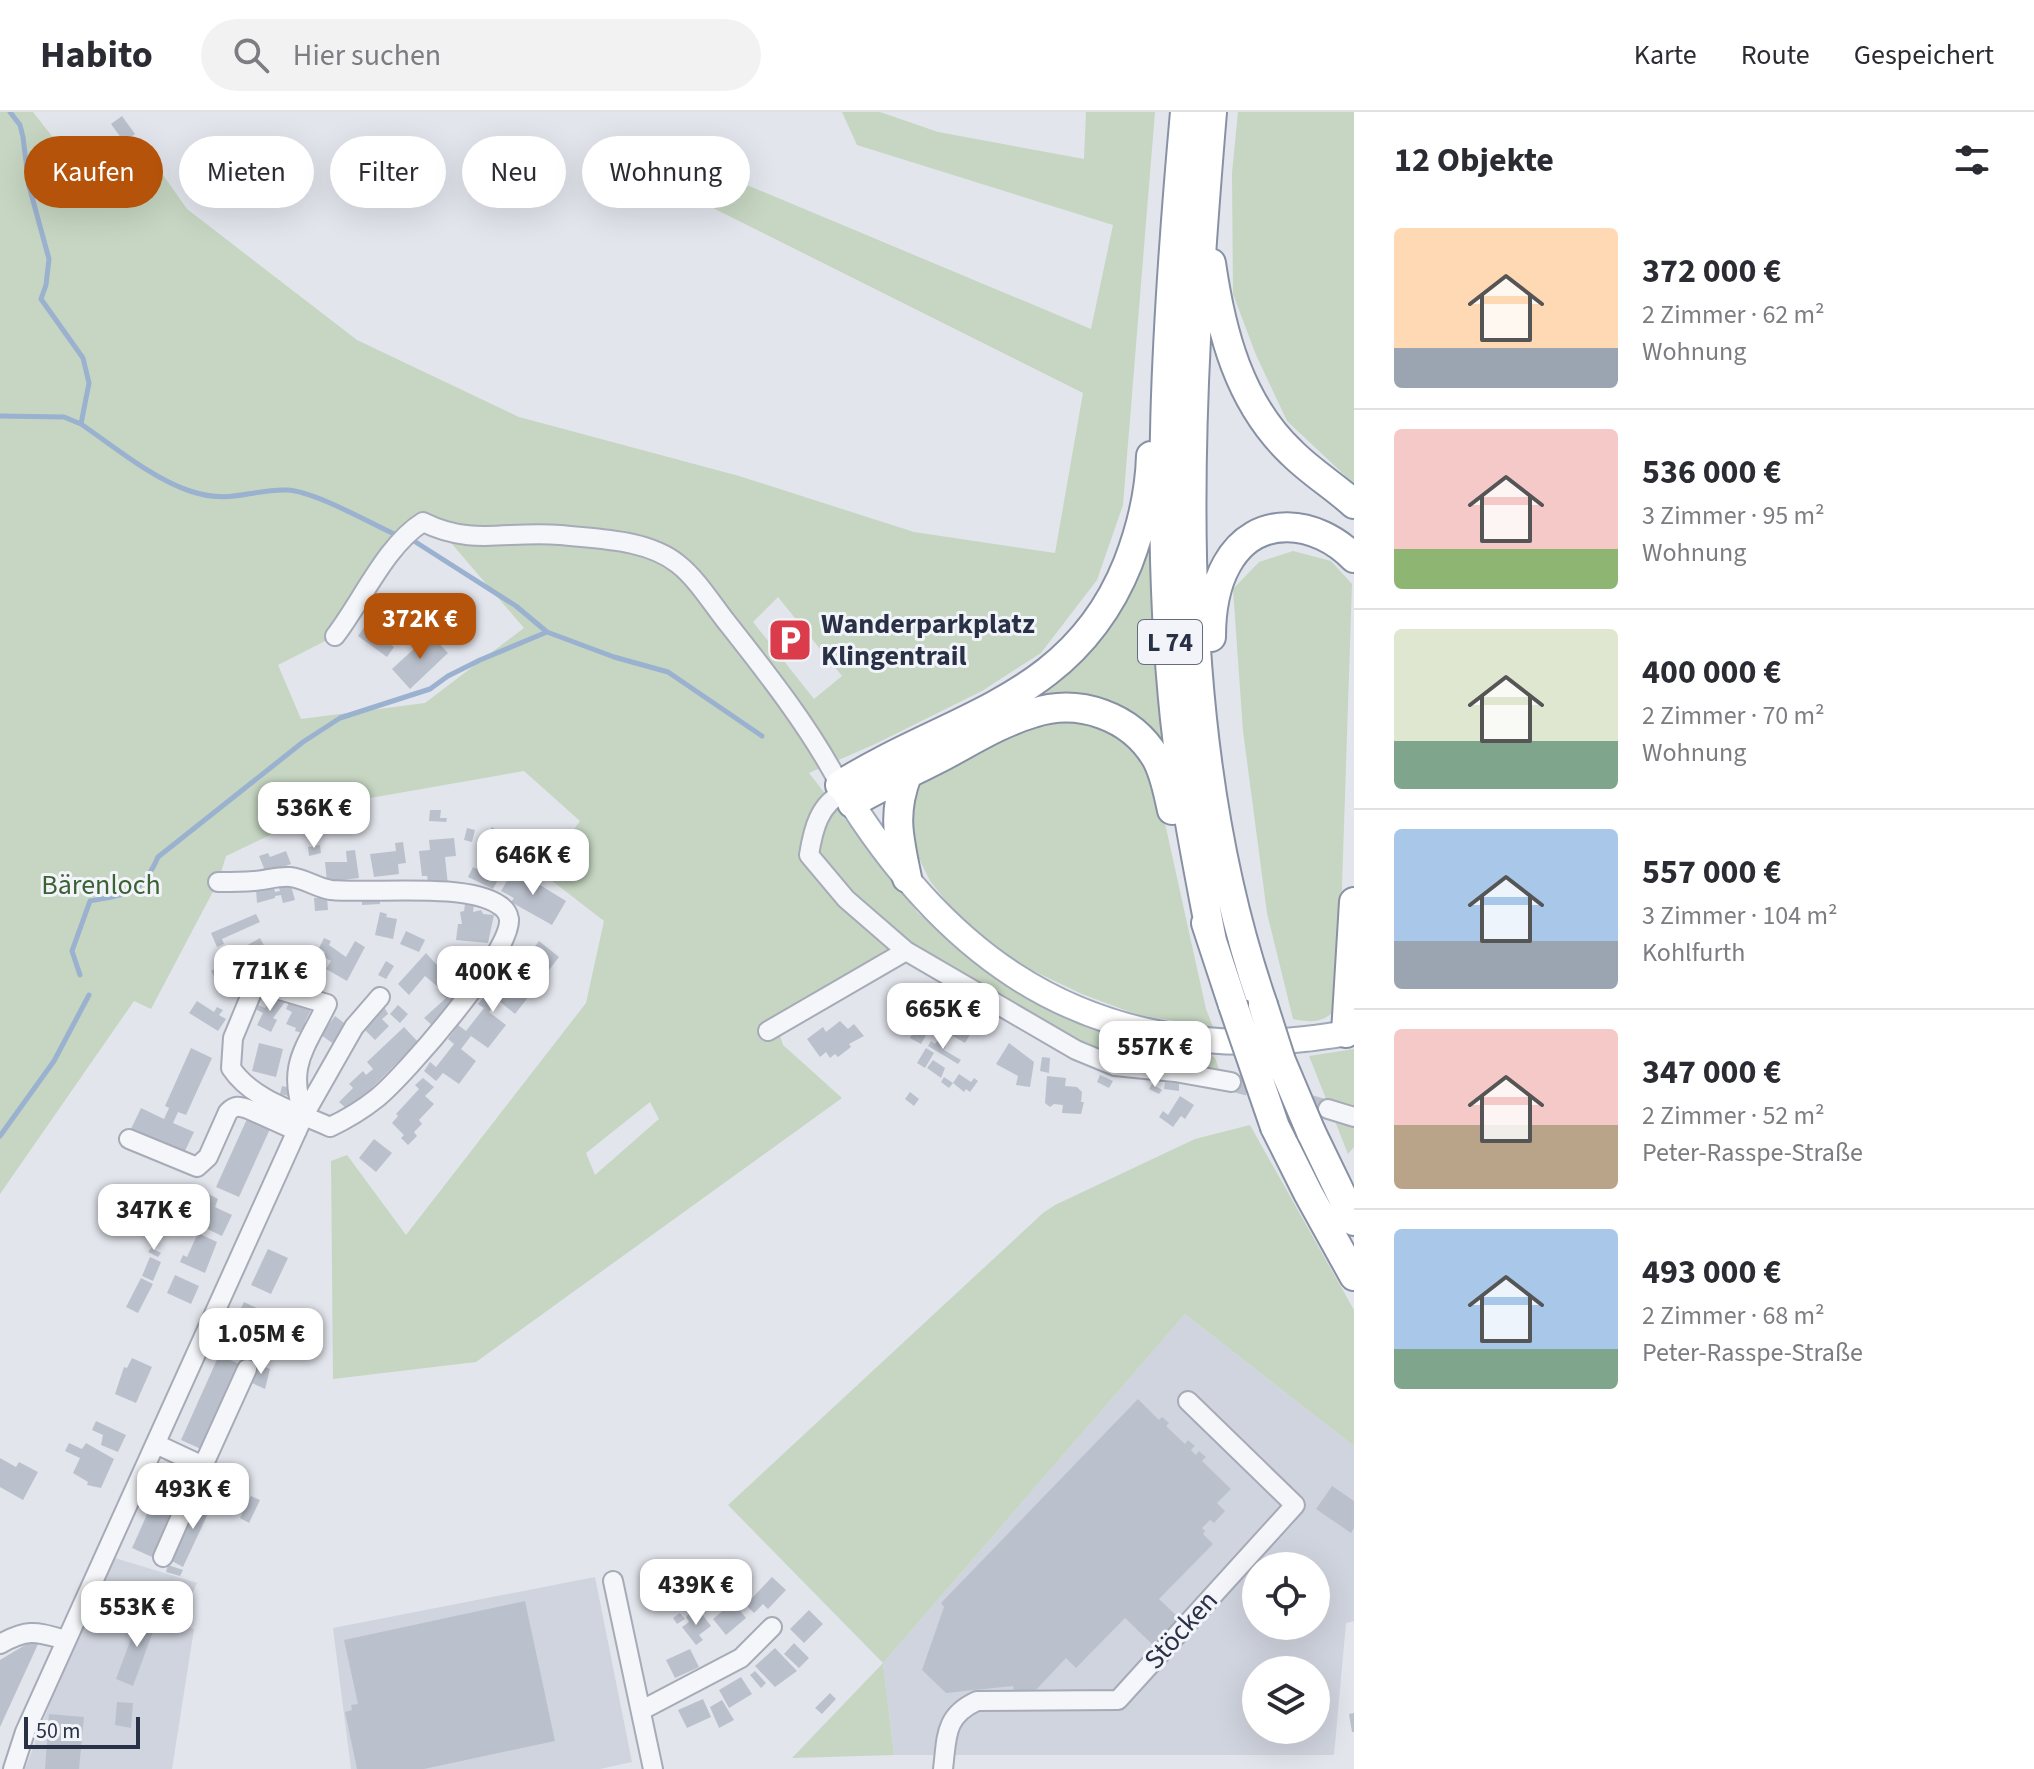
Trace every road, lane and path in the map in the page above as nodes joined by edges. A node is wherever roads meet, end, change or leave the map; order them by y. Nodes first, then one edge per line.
1 (1185, 112) edge
2 (1212, 112) edge
3 (1204, 212) junction
4 (1170, 341) junction
5 (1354, 504) edge
6 (1354, 558) edge
7 (335, 636) dead end
8 (1200, 692) junction
9 (907, 775) junction
10 (845, 793) junction
11 (907, 878) junction
12 (218, 882) dead end
13 (1354, 902) edge
14 (1212, 941) junction
15 (906, 951) junction
16 (280, 990) dead end
17 (252, 992) dead end
18 (380, 997) dead end
19 (768, 1031) dead end
20 (1350, 1033) edge
21 (1231, 1082) tunnel mouth
22 (1328, 1109) tunnel mouth
23 (1354, 1117) edge
24 (301, 1123) junction
25 (129, 1139) dead end
26 (1354, 1221) edge
27 (1354, 1276) edge
28 (247, 1369) dead end
29 (1188, 1401) dead end
30 (156, 1444) junction
31 (200, 1473) junction
32 (237, 1499) dead end
33 (163, 1557) dead end
34 (613, 1581) dead end
35 (772, 1627) dead end
36 (66, 1640) junction
37 (0, 1644) edge
38 (642, 1710) junction
39 (13, 1769) edge
40 (653, 1769) edge
41 (943, 1769) edge

1 - 4 highway, L 74
2 - 3 highway, L 74
3 - 5 highway, L 74
3 - 8 highway, L 74
4 - 10 highway, L 74
4 - 14 highway, L 74
6 - 8 highway, L 74
7 - 10 street
8 - 26 highway, L 74, bridge
9 - 10 highway, L 74
9 - 11 highway
9 - 14 highway, L 74
10 - 11 main road
10 - 15 street
11 - 20 main road
12 - 24 street
13 - 20 highway
14 - 27 highway, L 74, bridge
15 - 19 street
15 - 21 street
16 - 24 street
17 - 24 street
18 - 24 street
22 - 23 street
24 - 25 street
24 - 30 street
28 - 31 street
29 - 41 street, Stöcken
30 - 31 street
30 - 36 street
31 - 32 street
31 - 33 street
34 - 38 street
35 - 38 street
36 - 37 street
36 - 39 street
38 - 40 street

